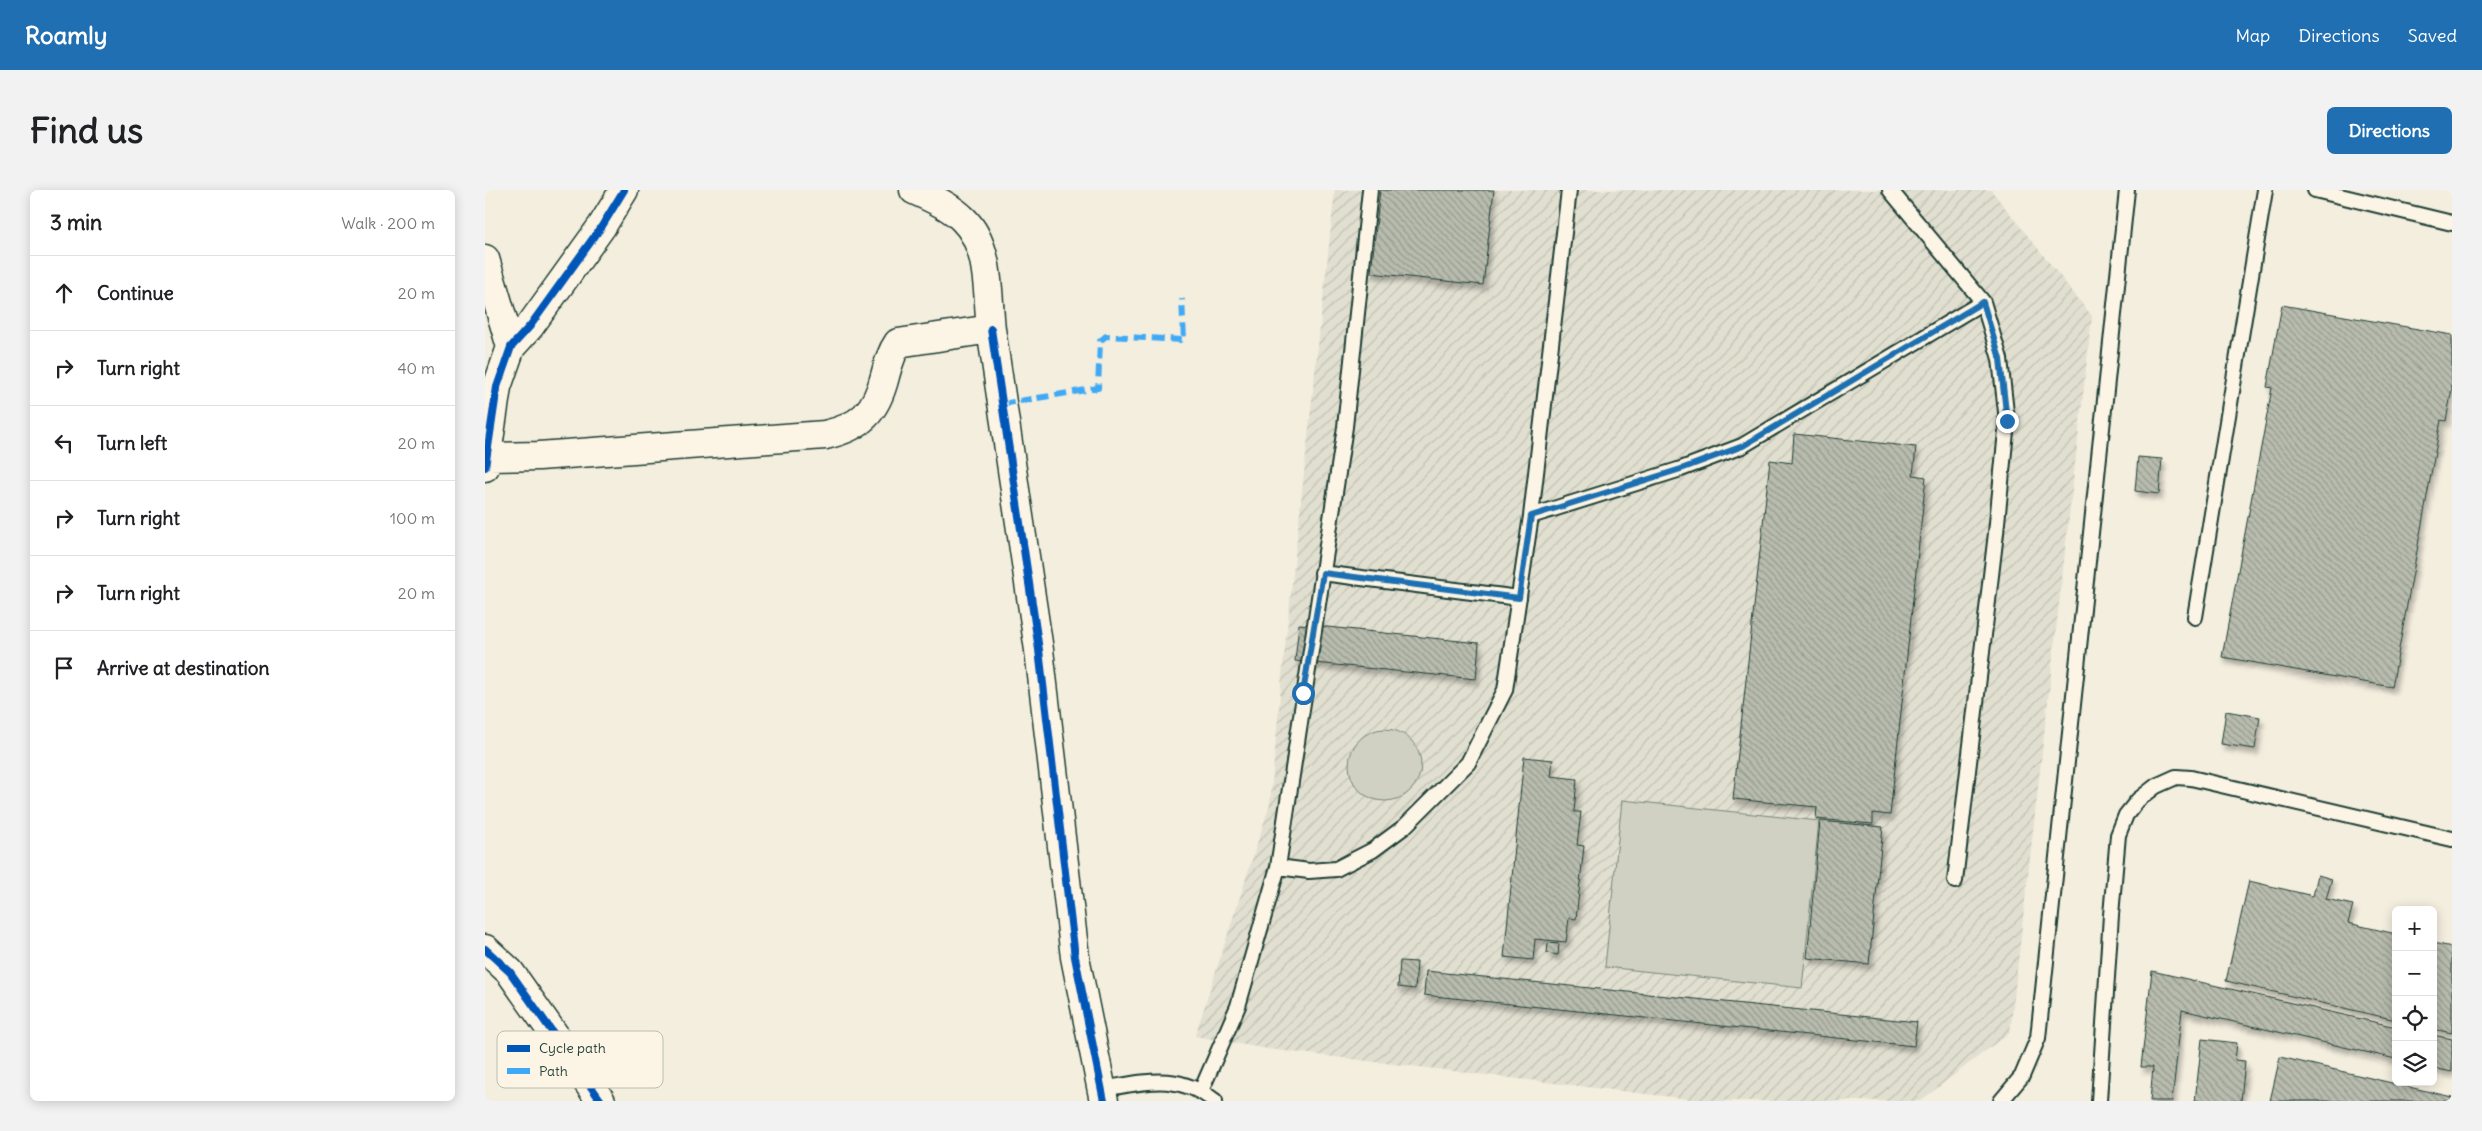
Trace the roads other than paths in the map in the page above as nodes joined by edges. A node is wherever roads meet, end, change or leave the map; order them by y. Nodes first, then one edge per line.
1 (624, 190) edge
2 (914, 190) edge
3 (1370, 190) edge
4 (1569, 190) edge
5 (1890, 190) edge
6 (2127, 190) edge
7 (2265, 190) edge
8 (2315, 190) edge
9 (2452, 223) edge
10 (485, 259) edge
11 (1983, 302) junction
12 (991, 329) junction
13 (511, 347) junction
14 (486, 462) edge
15 (1531, 516) junction
16 (1323, 573) junction
17 (1519, 598) junction
18 (2195, 617) dead end
19 (2452, 839) edge
20 (1278, 867) junction
21 (1955, 881) dead end
22 (485, 949) edge
23 (552, 1031) edge
24 (592, 1088) edge
25 (1201, 1090) junction
26 (1103, 1095) edge
27 (601, 1101) edge
28 (1215, 1101) edge
29 (2001, 1101) edge
30 (2099, 1101) edge

1 - 13 street
2 - 12 street
3 - 16 lane
4 - 15 lane
5 - 11 lane
6 - 29 lane
7 - 18 lane
8 - 9 lane
10 - 13 street
11 - 15 lane
11 - 21 lane
12 - 14 street
12 - 26 street
13 - 14 street
15 - 17 lane
16 - 17 lane
16 - 20 lane
17 - 20 lane
19 - 30 lane
20 - 25 lane
22 - 23 street
24 - 27 street
25 - 26 lane
25 - 28 lane

